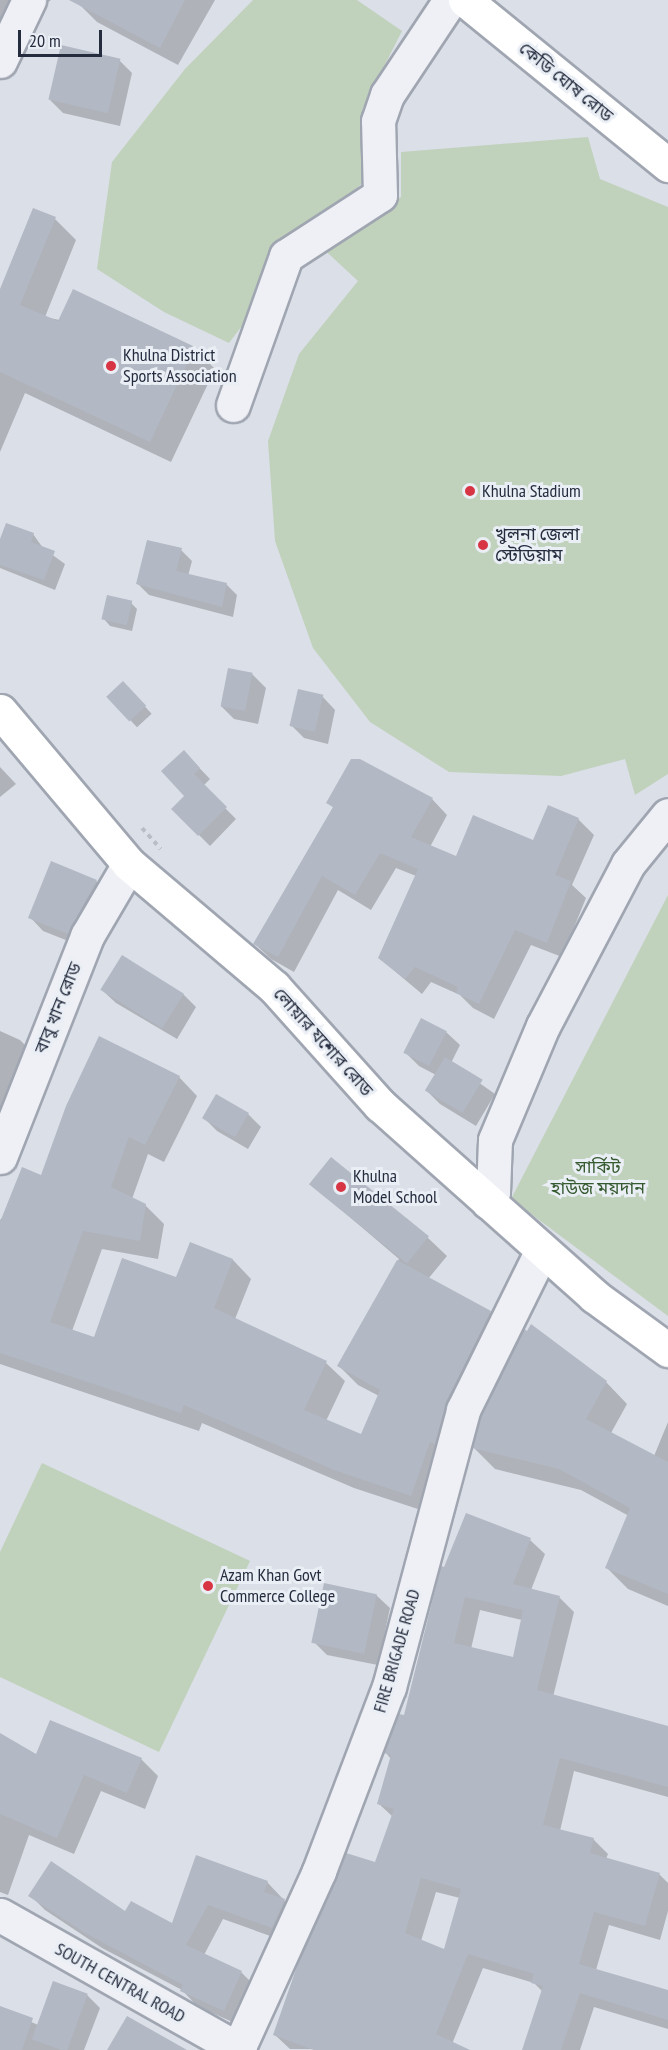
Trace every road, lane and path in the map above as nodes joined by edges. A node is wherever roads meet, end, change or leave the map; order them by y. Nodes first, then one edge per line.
1 (29, 0) edge
2 (450, 0) edge
3 (465, 0) edge
4 (0, 61) edge
5 (668, 165) edge
6 (233, 405) dead end
7 (0, 711) edge
8 (668, 815) edge
9 (129, 864) junction
10 (0, 1157) edge
11 (488, 1202) junction
12 (542, 1250) junction
13 (668, 1350) edge
14 (0, 1915) edge
15 (239, 2049) edge

1 - 4 street
2 - 6 street
3 - 5 main road, কেডি ঘোষ রোড
7 - 9 main road, লোয়ার যশোর রোড
8 - 11 street
9 - 10 street, বাবু খান রোড
9 - 11 main road, লোয়ার যশোর রোড
11 - 12 main road, লোয়ার যশোর রোড
12 - 13 main road, লোয়ার যশোর রোড
12 - 15 street, FIRE BRIGADE ROAD
14 - 15 street, SOUTH CENTRAL ROAD

